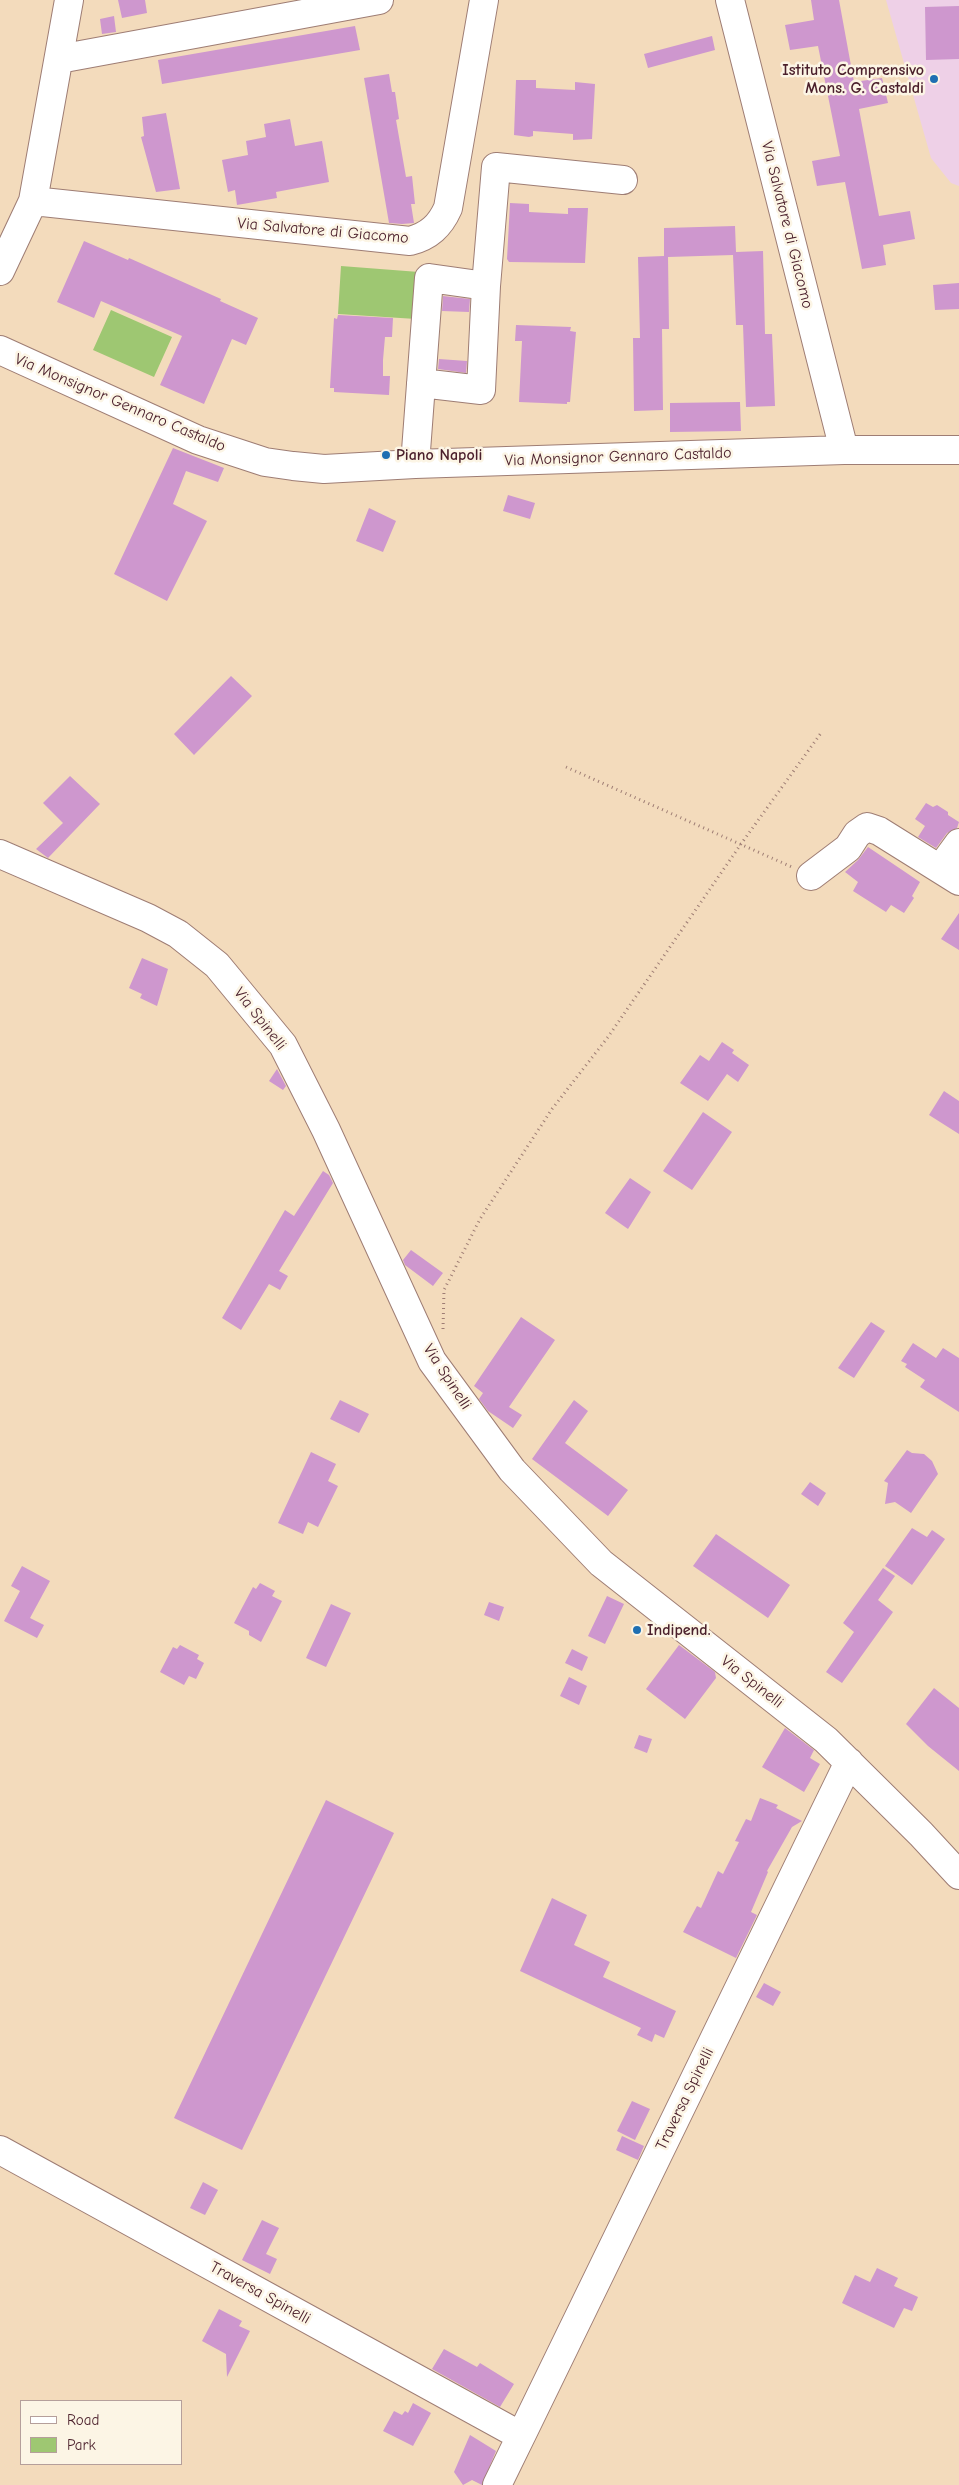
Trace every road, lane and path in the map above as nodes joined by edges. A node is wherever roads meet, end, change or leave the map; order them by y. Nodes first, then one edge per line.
1 (69, 0) edge
2 (379, 0) edge
3 (484, 0) edge
4 (730, 0) edge
5 (59, 60) junction
6 (623, 180) dead end
7 (33, 201) junction
8 (0, 271) edge
9 (486, 286) junction
10 (0, 350) edge
11 (421, 383) junction
12 (844, 450) junction
13 (959, 450) edge
14 (415, 464) junction
15 (821, 734) dead end
16 (566, 767) dead end
17 (959, 843) edge
18 (741, 844) junction
19 (0, 854) edge
20 (950, 875) edge
21 (811, 876) joint
22 (432, 1361) junction
23 (849, 1762) junction
24 (959, 1876) edge
25 (0, 2150) edge
26 (521, 2436) junction
27 (497, 2485) edge

1 - 5 street
2 - 5 street
3 - 7 street, Via Salvatore di Giacomo
4 - 12 street, Via Salvatore di Giacomo
5 - 7 street
6 - 9 street
7 - 8 street
9 - 11 street
9 - 11 street
10 - 14 street, Via Monsignor Gennaro Castaldo
11 - 14 street
12 - 13 street, Via Monsignor Gennaro Castaldo
12 - 14 street, Via Monsignor Gennaro Castaldo
15 - 18 path
16 - 18 path
17 - 20 street
18 - 21 path
18 - 22 path
19 - 22 street, Via Spinelli
20 - 21 street
22 - 23 street, Via Spinelli
23 - 24 street, Via Spinelli
23 - 26 street, Traversa Spinelli
25 - 26 street, Traversa Spinelli
26 - 27 street, Traversa Spinelli

